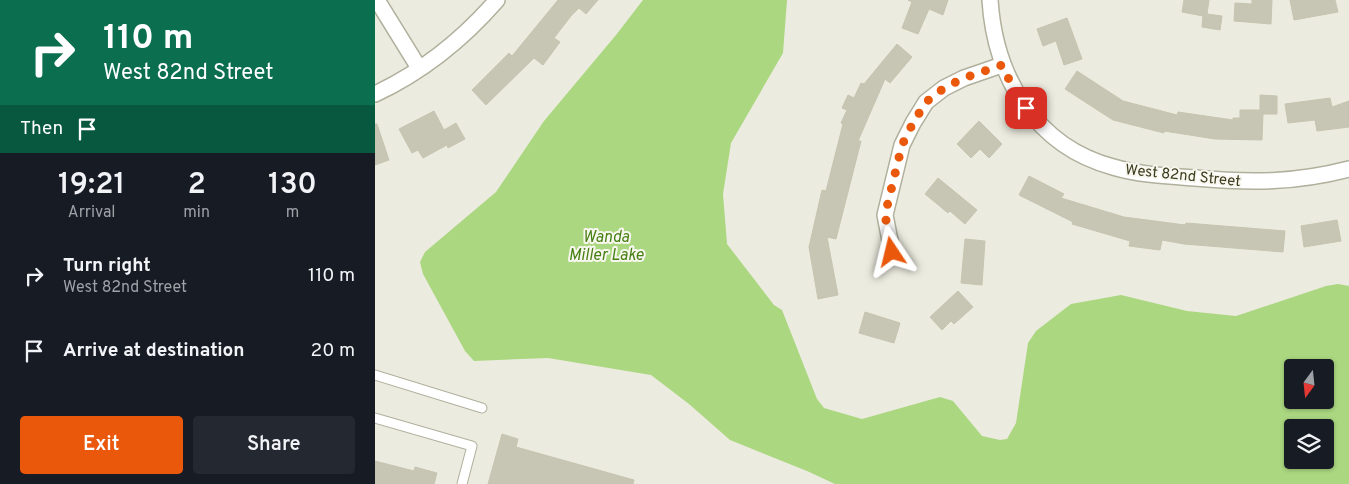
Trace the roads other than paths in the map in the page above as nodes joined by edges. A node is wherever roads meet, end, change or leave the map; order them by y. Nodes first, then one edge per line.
1 (377, 0) edge
2 (497, 0) edge
3 (990, 0) edge
4 (1002, 65) junction
5 (419, 68) junction
6 (375, 94) edge
7 (1349, 169) edge
8 (892, 252) dead end
9 (375, 376) edge
10 (482, 408) dead end
11 (375, 418) edge
12 (462, 484) edge

1 - 5 street
2 - 5 street
3 - 4 street, West 82nd Street
4 - 7 street, West 82nd Street
4 - 8 street
5 - 6 street
9 - 10 lane
11 - 12 lane

